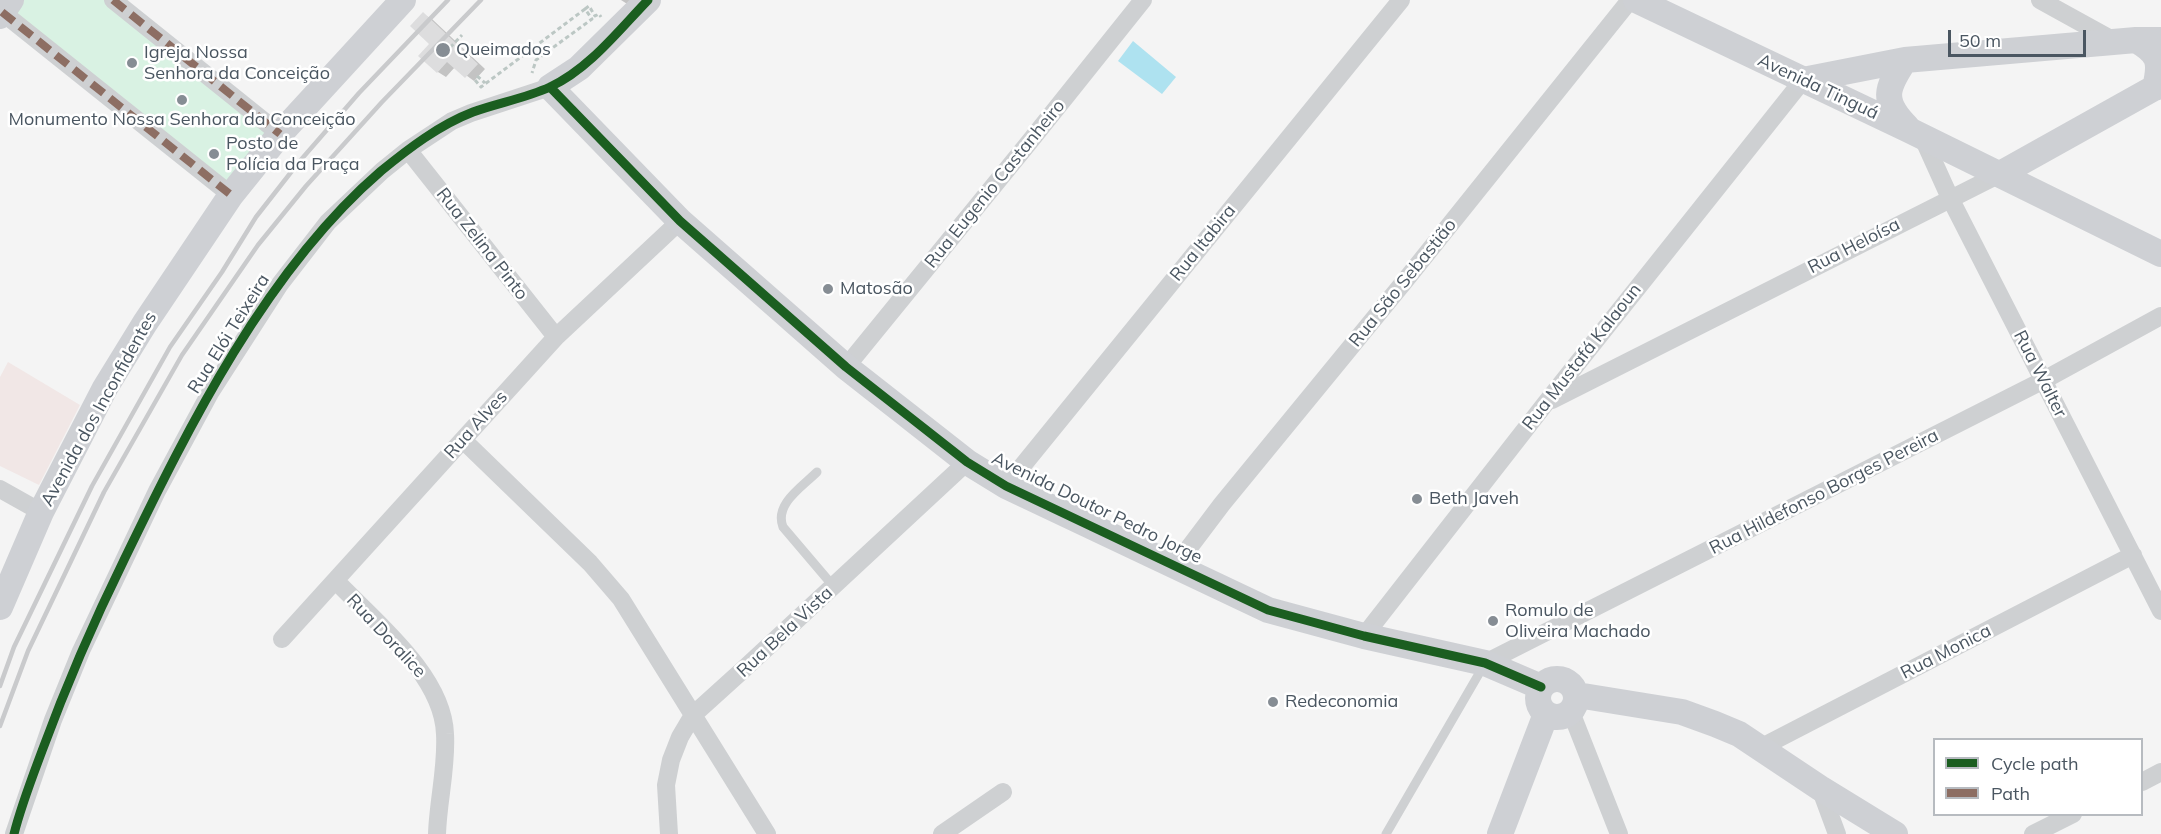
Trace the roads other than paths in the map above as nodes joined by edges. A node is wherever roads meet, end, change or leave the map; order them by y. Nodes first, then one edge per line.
1 (114, 0) edge
2 (403, 0) edge
3 (648, 0) edge
4 (1143, 0) edge
5 (1401, 0) edge
6 (1630, 0) edge
7 (1636, 0) edge
8 (2040, 0) edge
9 (4, 9) edge
10 (2138, 41) edge
11 (1905, 60) junction
12 (1803, 80) junction
13 (2158, 86) edge
14 (550, 87) junction
15 (1916, 133) junction
16 (280, 134) junction
17 (408, 150) junction
18 (2000, 174) junction
19 (231, 195) junction
20 (1950, 198) junction
21 (680, 221) junction
22 (2161, 254) edge
23 (2161, 316) edge
24 (556, 337) junction
25 (846, 367) junction
26 (2044, 380) junction
27 (1545, 404) junction
28 (463, 440) junction
29 (967, 462) junction
30 (817, 472) dead end
31 (1006, 486) junction
32 (0, 489) edge
33 (41, 512) junction
34 (2133, 555) junction
35 (1176, 565) junction
36 (336, 581) junction
37 (834, 587) junction
38 (0, 607) edge
39 (2161, 611) edge
40 (1364, 636) junction
41 (282, 639) dead end
42 (1485, 663) junction
43 (1541, 687) junction
44 (1565, 707) junction
45 (693, 715) junction
46 (1760, 748) junction
47 (2161, 772) edge
48 (2143, 781) edge
49 (1820, 788) junction
50 (1003, 792) dead end
51 (2069, 816) edge
52 (14, 834) edge
53 (437, 834) edge
54 (669, 834) edge
55 (767, 834) edge
56 (942, 834) edge
57 (1386, 834) edge
58 (1500, 834) edge
59 (1619, 834) edge
60 (1837, 834) edge
61 (1895, 834) edge
62 (2033, 834) edge

1 - 16 street
2 - 16 street, Avenida dos Inconfidentes
3 - 14 street, Rua Elói Teixeira
4 - 25 street, Rua Eugenio Castanheiro
5 - 31 street, Rua Itabira
6 - 35 street, Rua São Sebastião
7 - 12 street, Avenida Tinguá
8 - 10 street
9 - 19 street
10 - 11 street
10 - 13 street
11 - 12 street
11 - 15 street
12 - 15 street, Avenida Tinguá
12 - 27 street, Rua Mustafá Kalaoun
13 - 18 street, Rua Heloísa
14 - 17 street, Rua Elói Teixeira
14 - 21 street, Avenida Doutor Pedro Jorge
15 - 18 street, Avenida Tinguá
15 - 20 street, Rua Walter
16 - 19 street, Avenida dos Inconfidentes
17 - 24 street, Rua Zelina Pinto
17 - 52 street, Rua Elói Teixeira
18 - 20 street, Rua Heloísa
18 - 22 street, Avenida Tinguá
19 - 33 street, Avenida dos Inconfidentes
20 - 26 street, Rua Walter
20 - 27 street, Rua Heloísa
21 - 24 street, Rua Alves
21 - 25 street, Avenida Doutor Pedro Jorge
23 - 26 street, Rua Hildefonso Borges Pereira
24 - 28 street, Rua Alves
25 - 29 street, Avenida Doutor Pedro Jorge
26 - 34 street, Rua Walter
26 - 42 street, Rua Hildefonso Borges Pereira
27 - 40 street, Rua Mustafá Kalaoun
28 - 36 street, Rua Alves
28 - 45 street
29 - 31 street, Avenida Doutor Pedro Jorge
29 - 37 street, Rua Bela Vista
30 - 37 lane
31 - 35 street, Avenida Doutor Pedro Jorge
32 - 33 street
33 - 38 street, Avenida dos Inconfidentes
34 - 39 street, Rua Walter
34 - 46 street, Rua Monica
35 - 40 street, Avenida Doutor Pedro Jorge
36 - 41 street, Rua Alves
36 - 53 street, Rua Doralice
37 - 45 street, Rua Bela Vista
40 - 42 street, Avenida Doutor Pedro Jorge
42 - 43 street, Avenida Doutor Pedro Jorge
42 - 57 lane
43 - 44 street
43 - 44 street
44 - 46 street
44 - 58 street
44 - 59 street
45 - 54 street, Rua Bela Vista
45 - 55 street
46 - 49 street
47 - 48 street
49 - 60 street
49 - 61 street
50 - 56 street
51 - 62 street

